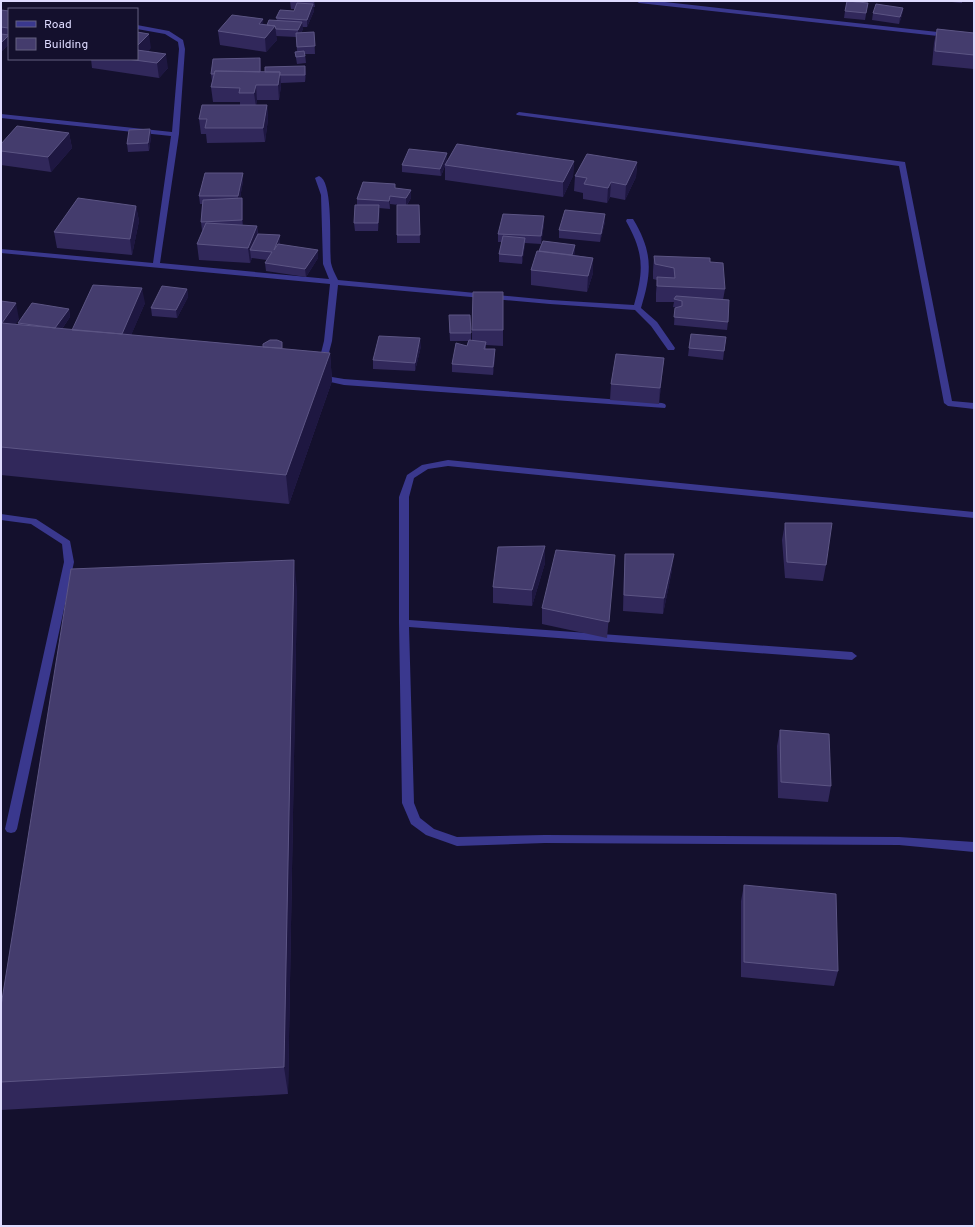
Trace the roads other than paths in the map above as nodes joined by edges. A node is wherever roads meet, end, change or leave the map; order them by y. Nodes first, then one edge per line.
1 (639, 1) edge
2 (138, 27) edge
3 (974, 38) edge
4 (519, 114) dead end
5 (1, 116) edge
6 (175, 134) junction
7 (318, 178) dead end
8 (630, 221) dead end
9 (1, 251) edge
10 (156, 266) junction
11 (334, 281) junction
12 (638, 308) junction
13 (671, 348) dead end
14 (662, 406) dead end
15 (974, 406) edge
16 (974, 515) edge
17 (1, 517) edge
18 (404, 623) junction
19 (852, 656) dead end
20 (12, 829) dead end
21 (974, 847) edge

1 - 3 street
2 - 6 street
4 - 15 street
5 - 6 street
6 - 10 street
7 - 11 street
8 - 12 street
9 - 10 street
10 - 11 street
11 - 12 street
11 - 14 street
12 - 13 street
16 - 18 street
17 - 20 street
18 - 19 street
18 - 21 street

